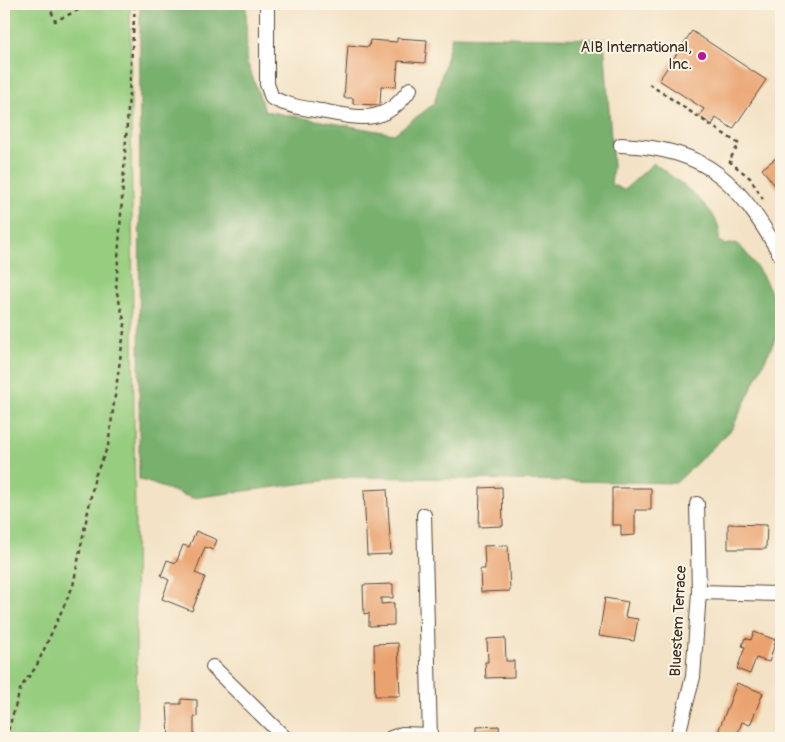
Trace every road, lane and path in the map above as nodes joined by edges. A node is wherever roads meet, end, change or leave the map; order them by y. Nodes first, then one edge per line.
1 (53, 4) edge
2 (91, 4) edge
3 (135, 4) edge
4 (267, 4) edge
5 (649, 84) dead end
6 (410, 89) dead end
7 (621, 145) dead end
8 (767, 206) dead end
9 (781, 256) edge
10 (697, 504) dead end
11 (424, 515) dead end
12 (699, 592) junction
13 (781, 594) edge
14 (212, 667) dead end
15 (430, 737) edge
16 (6, 738) edge
17 (285, 738) edge
18 (391, 738) edge
19 (677, 738) edge

1 - 2 path
3 - 16 path
4 - 6 street
5 - 8 path
7 - 9 street
10 - 12 street, Bluestem Terrace
11 - 15 street
12 - 13 street
12 - 19 street, Bluestem Terrace
14 - 17 street
15 - 18 street

